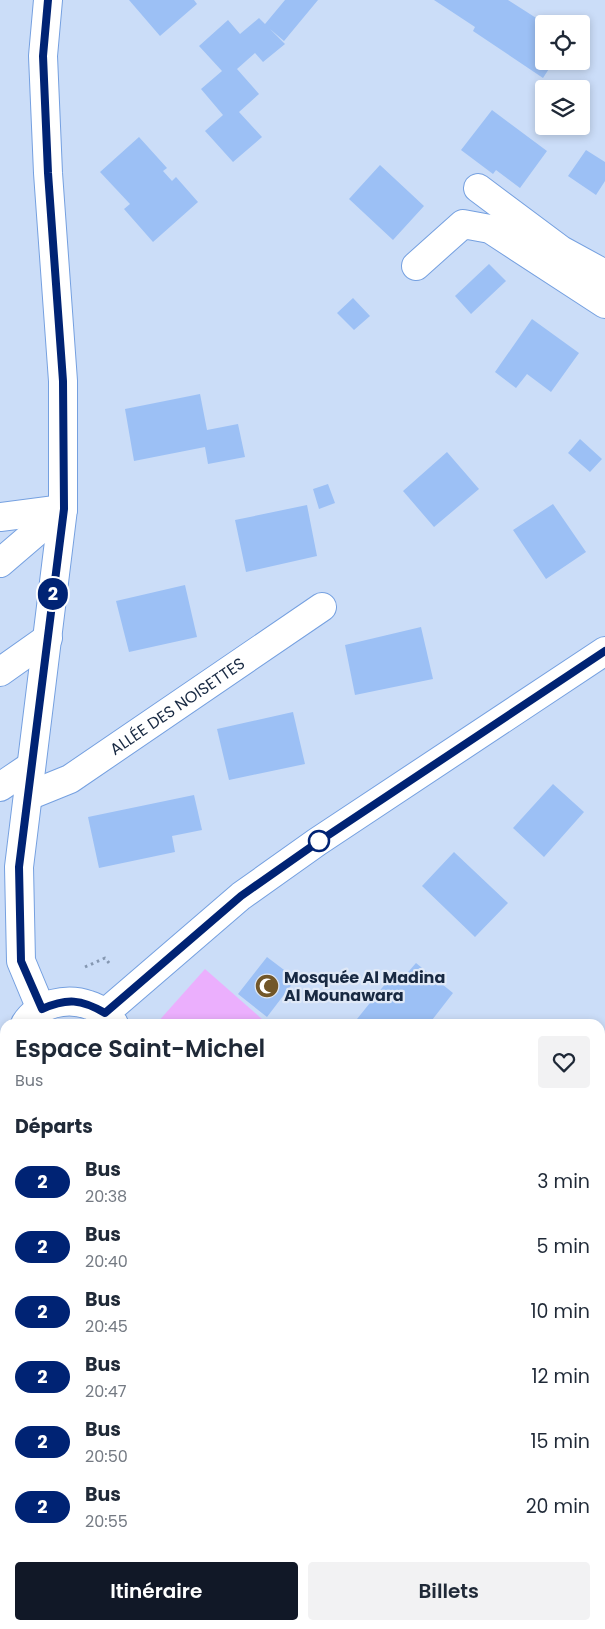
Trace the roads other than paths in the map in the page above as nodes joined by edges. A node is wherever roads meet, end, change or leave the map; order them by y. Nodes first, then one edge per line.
1 (48, 0) edge
2 (478, 188) dead end
3 (416, 266) dead end
4 (605, 274) edge
5 (605, 304) edge
6 (64, 509) junction
7 (0, 517) edge
8 (0, 562) edge
9 (322, 607) dead end
10 (48, 638) junction
11 (605, 651) edge
12 (0, 672) edge
13 (31, 766) junction
14 (0, 788) edge
15 (28, 796) junction
16 (11, 954) edge
17 (33, 1016) edge
18 (110, 1018) edge

1 - 6 street
2 - 4 street
3 - 5 street
6 - 7 street
6 - 8 street
6 - 10 street
9 - 15 street, ALLÉE DES NOISETTES
10 - 12 street
10 - 13 street
11 - 18 street
13 - 14 street
13 - 15 street
15 - 16 street
16 - 17 street
17 - 18 street

